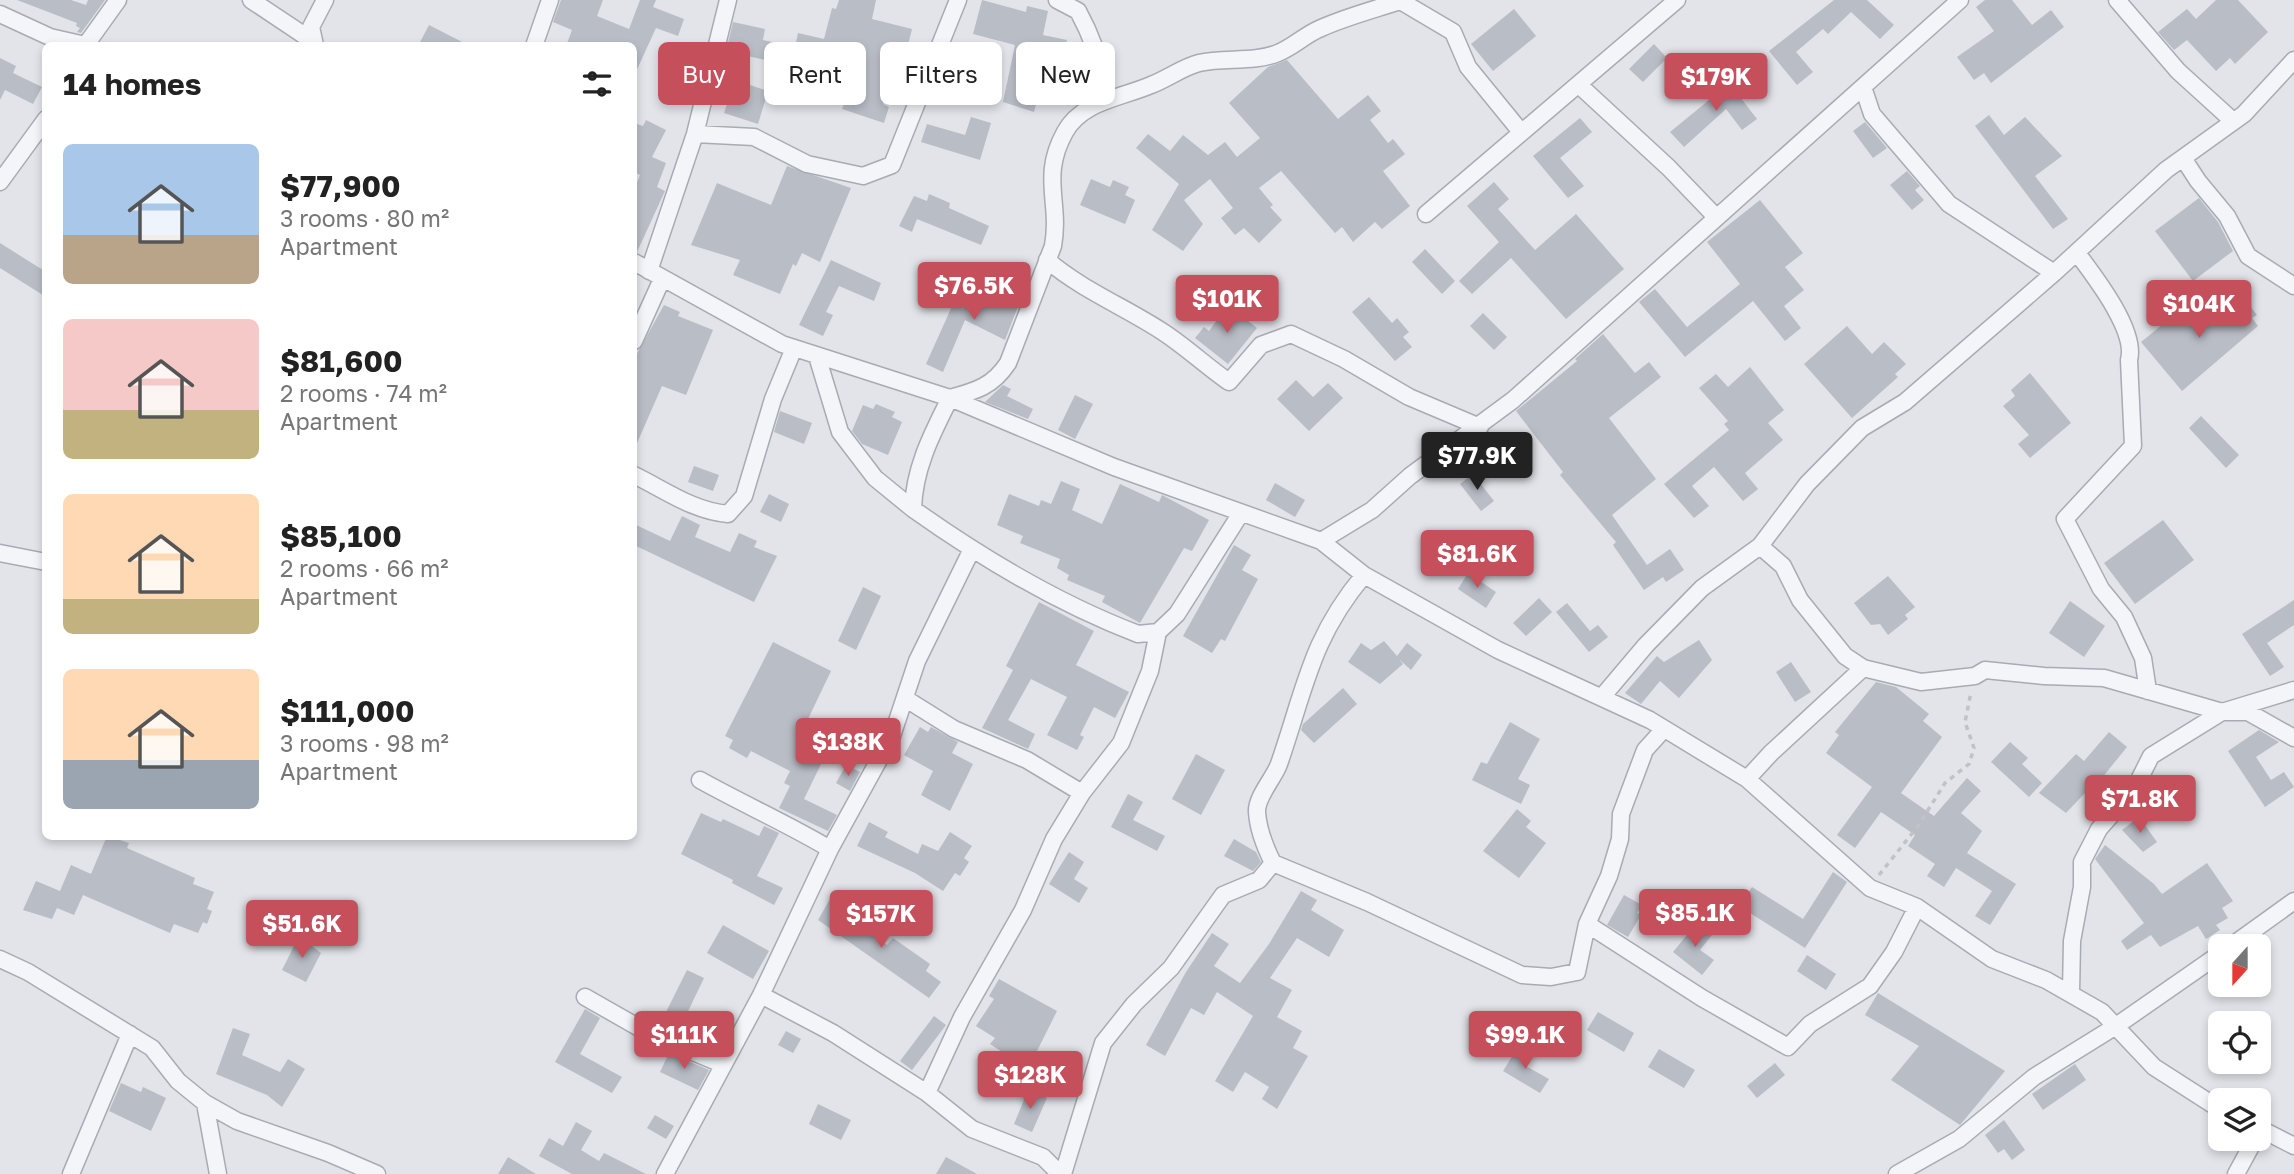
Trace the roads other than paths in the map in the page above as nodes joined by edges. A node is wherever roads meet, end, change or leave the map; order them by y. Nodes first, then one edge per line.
1 (117, 0) edge
2 (251, 0) edge
3 (325, 0) edge
4 (550, 0) edge
5 (728, 0) edge
6 (958, 0) edge
7 (1056, 0) edge
8 (1677, 0) edge
9 (1960, 0) edge
10 (2116, 0) edge
11 (1399, 1) edge
12 (0, 14) edge
13 (72, 42) edge
14 (87, 42) edge
15 (313, 42) edge
16 (314, 42) edge
17 (535, 42) edge
18 (1092, 42) edge
19 (2294, 60) edge
20 (1579, 85) junction
21 (1864, 90) junction
22 (1115, 98) edge
23 (1096, 105) edge
24 (2233, 121) junction
25 (42, 125) edge
26 (1521, 132) junction
27 (695, 134) junction
28 (2183, 158) junction
29 (0, 182) edge
30 (1426, 214) dead end
31 (1716, 217) junction
32 (2077, 253) junction
33 (1047, 260) junction
34 (637, 264) edge
35 (2054, 273) junction
36 (656, 275) junction
37 (2294, 286) edge
38 (637, 332) edge
39 (794, 348) junction
40 (817, 356) junction
41 (950, 398) junction
42 (1480, 427) junction
43 (637, 477) edge
44 (912, 509) junction
45 (1241, 513) junction
46 (1321, 541) junction
47 (1760, 547) junction
48 (972, 549) junction
49 (0, 552) edge
50 (42, 561) edge
51 (1364, 575) junction
52 (1158, 632) junction
53 (1863, 668) junction
54 (2294, 690) edge
55 (2148, 691) junction
56 (1602, 697) junction
57 (906, 698) junction
58 (2222, 712) junction
59 (1664, 729) junction
60 (2294, 738) edge
61 (1747, 779) junction
62 (699, 780) dead end
63 (1082, 793) junction
64 (830, 849) junction
65 (1273, 863) junction
66 (2294, 901) edge
67 (1917, 907) junction
68 (1587, 924) junction
69 (2248, 934) edge
70 (0, 959) edge
71 (2208, 962) edge
72 (2071, 993) junction
73 (761, 995) junction
74 (585, 997) dead end
75 (2116, 1026) junction
76 (130, 1034) junction
77 (722, 1064) junction
78 (927, 1093) junction
79 (2208, 1102) edge
80 (205, 1103) junction
81 (2271, 1137) edge
82 (2294, 1146) edge
83 (2248, 1151) edge
84 (71, 1174) edge
85 (218, 1174) edge
86 (377, 1174) edge
87 (665, 1174) edge
88 (1062, 1174) edge
89 (1898, 1174) edge
90 (2235, 1174) edge

1 - 14 street
2 - 15 street
3 - 16 street
4 - 17 street
5 - 27 street
6 - 27 street
7 - 18 street
8 - 20 street
9 - 21 street
10 - 24 street
11 - 22 street
11 - 26 street
12 - 13 street
19 - 24 street
20 - 26 street
20 - 31 street
21 - 31 street
21 - 35 street
23 - 33 street
24 - 28 street
25 - 29 street
26 - 30 street
27 - 36 street
28 - 32 street
28 - 37 street
31 - 42 street
32 - 35 street
32 - 55 street
33 - 41 street
33 - 42 street
34 - 36 street
35 - 47 street
36 - 38 street
36 - 39 street
39 - 40 street
39 - 43 street
40 - 41 street
40 - 44 street
41 - 44 street
41 - 45 street
42 - 46 street
44 - 48 street
45 - 46 street
45 - 52 street
46 - 51 street
47 - 53 street
47 - 56 street
48 - 52 street
48 - 57 street
49 - 50 street
51 - 56 street
51 - 65 street
52 - 63 street
53 - 55 street
53 - 61 street
54 - 58 street
55 - 58 street
56 - 59 street
57 - 63 street
57 - 64 street
58 - 60 street
58 - 72 street
59 - 61 street
59 - 68 street
61 - 67 street
62 - 64 street
63 - 78 street
64 - 73 street
65 - 68 street
65 - 88 street
66 - 69 street
67 - 68 street
67 - 72 street
70 - 76 street
71 - 75 street
72 - 75 street
73 - 77 street
73 - 78 street
74 - 77 street
75 - 79 street
75 - 89 street
76 - 80 street
76 - 84 street
77 - 87 street
78 - 88 street
80 - 85 street
80 - 86 street
81 - 82 street
83 - 90 street

